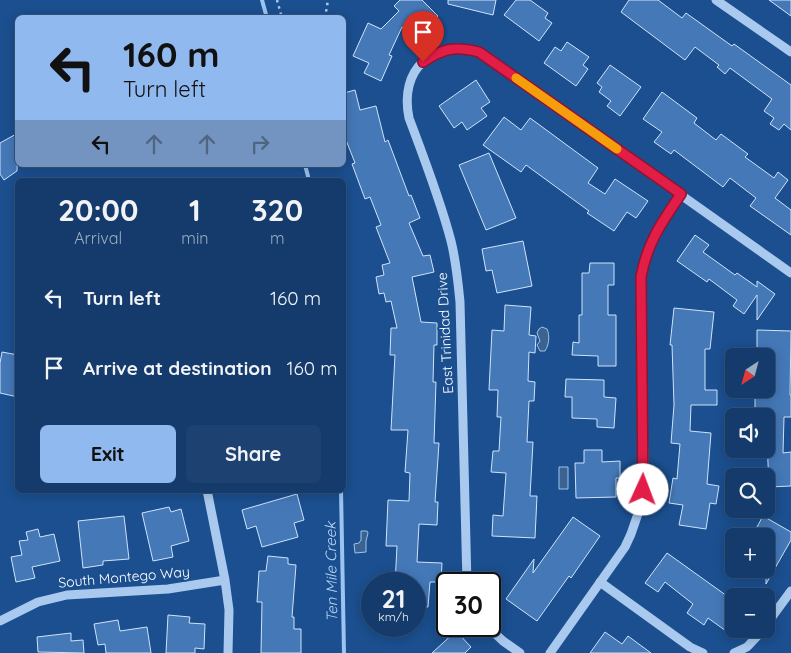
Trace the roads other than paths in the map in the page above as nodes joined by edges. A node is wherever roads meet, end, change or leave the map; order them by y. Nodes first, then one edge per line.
1 (716, 0) edge
2 (791, 52) edge
3 (681, 194) junction
4 (791, 273) edge
5 (208, 493) edge
6 (467, 572) edge
7 (226, 580) junction
8 (600, 582) junction
9 (791, 591) edge
10 (775, 613) edge
11 (0, 621) edge
12 (499, 637) edge
13 (756, 638) edge
14 (228, 653) edge
15 (520, 653) edge
16 (550, 653) edge
17 (703, 653) edge
18 (734, 653) edge

1 - 2 street
3 - 4 street
3 - 6 street, East Trinidad Drive
3 - 8 street
5 - 7 street
7 - 11 street, South Montego Way
7 - 14 street
8 - 16 street
8 - 17 street
9 - 10 street
12 - 15 street
13 - 18 street

